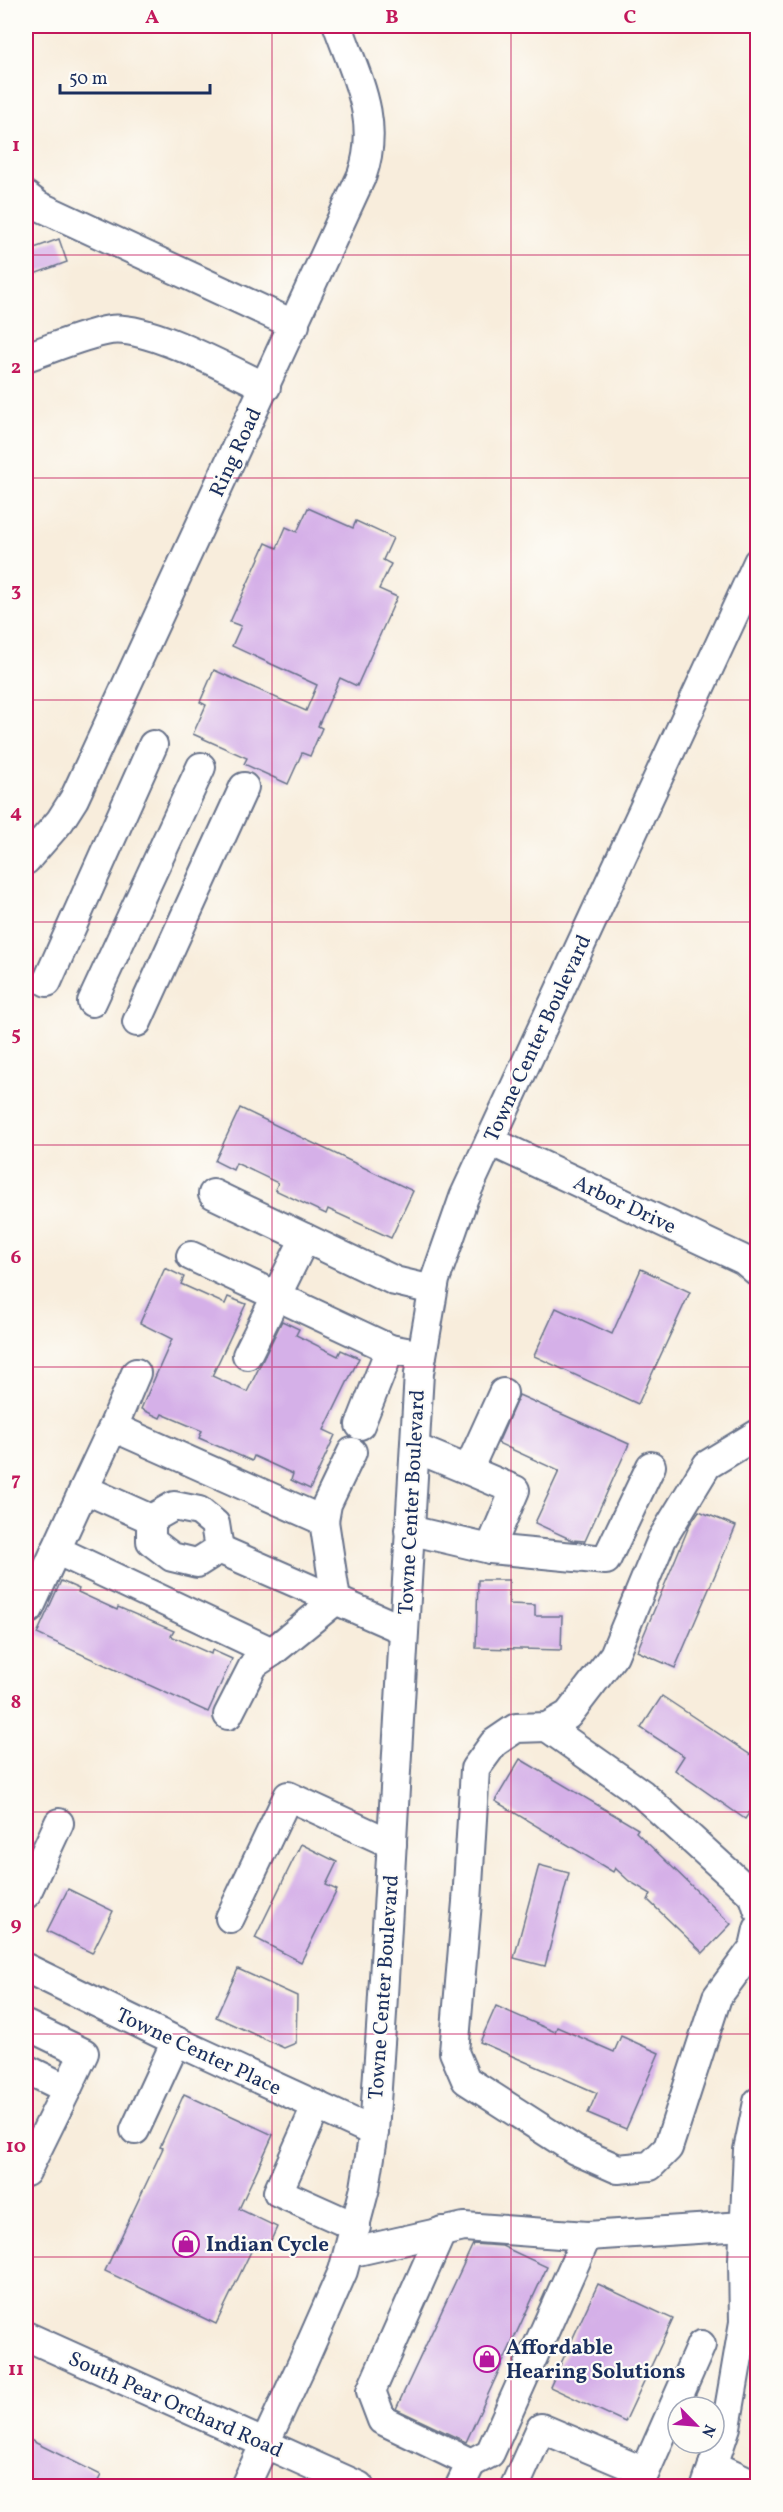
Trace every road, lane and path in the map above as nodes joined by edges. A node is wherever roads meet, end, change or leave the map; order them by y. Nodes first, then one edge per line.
1 (338, 26) edge
2 (26, 196) edge
3 (295, 325) junction
4 (26, 357) edge
5 (266, 387) junction
6 (758, 562) edge
7 (153, 745) dead end
8 (201, 767) dead end
9 (244, 787) dead end
10 (26, 860) edge
11 (47, 982) dead end
12 (92, 1002) dead end
13 (137, 1022) dead end
14 (490, 1142) junction
15 (213, 1194) dead end
16 (305, 1238) junction
17 (191, 1256) dead end
18 (758, 1272) edge
19 (433, 1290) junction
20 (277, 1296) junction
21 (390, 1349) junction
22 (422, 1354) junction
23 (247, 1355) dead end
24 (136, 1373) dead end
25 (503, 1393) dead end
26 (360, 1425) dead end
27 (113, 1427) junction
28 (758, 1434) edge
29 (415, 1448) junction
30 (352, 1452) dead end
31 (651, 1466) dead end
32 (468, 1470) junction
33 (84, 1490) junction
34 (151, 1519) junction
35 (324, 1521) junction
36 (409, 1530) junction
37 (219, 1549) junction
38 (490, 1549) junction
39 (56, 1550) junction
40 (336, 1600) junction
41 (29, 1609) dead end
42 (404, 1630) junction
43 (272, 1652) junction
44 (228, 1715) dead end
45 (548, 1727) junction
46 (59, 1823) dead end
47 (392, 1844) junction
48 (26, 1894) edge
49 (758, 1909) edge
50 (230, 1918) dead end
51 (758, 1929) edge
52 (26, 1968) edge
53 (750, 1969) edge
54 (26, 2025) edge
55 (176, 2042) junction
56 (26, 2069) edge
57 (67, 2089) junction
58 (758, 2102) edge
59 (317, 2105) junction
60 (135, 2130) dead end
61 (374, 2132) junction
62 (26, 2172) edge
63 (744, 2226) junction
64 (442, 2231) junction
65 (587, 2236) junction
66 (352, 2240) junction
67 (750, 2260) edge
68 (751, 2322) edge
69 (26, 2336) edge
70 (701, 2345) dead end
71 (265, 2443) junction
72 (466, 2475) edge
73 (710, 2476) edge
74 (642, 2479) edge
75 (758, 2486) edge
76 (245, 2487) edge
77 (359, 2487) edge
78 (515, 2487) edge

1 - 3 street, Ring Road
2 - 3 street
3 - 5 street, Ring Road
4 - 5 street
5 - 10 street, Ring Road
6 - 14 street, Towne Center Boulevard
7 - 11 street
8 - 12 street
9 - 13 street
14 - 18 street, Arbor Drive
14 - 19 street, Towne Center Boulevard
15 - 16 street
16 - 19 street
16 - 20 street
17 - 20 street
19 - 22 street, Towne Center Boulevard
20 - 21 street
20 - 23 street
21 - 22 street
21 - 26 street
22 - 29 street, Towne Center Boulevard
24 - 27 street
25 - 32 street
27 - 33 street
27 - 35 street
28 - 45 street
29 - 32 street
29 - 36 street, Towne Center Boulevard
30 - 35 street
31 - 38 street
32 - 38 street
33 - 34 street
33 - 39 street
34 - 37 street
34 - 37 street
35 - 40 street
36 - 38 street
36 - 42 street, Towne Center Boulevard
37 - 40 street
39 - 41 street
39 - 43 street
40 - 42 street
40 - 43 street
42 - 47 street, Towne Center Boulevard
43 - 44 street
45 - 49 street
45 - 53 street
46 - 48 street
47 - 50 street
47 - 61 street, Towne Center Boulevard
51 - 53 street
52 - 55 street, Towne Center Place
54 - 57 street
55 - 59 street, Towne Center Place
55 - 60 street
56 - 57 street
57 - 62 street
58 - 63 street
59 - 61 street, Towne Center Place
59 - 66 street
61 - 66 street, Towne Center Boulevard
63 - 65 street
63 - 67 street
64 - 65 street
64 - 66 street
64 - 72 street
65 - 72 street
66 - 71 street, Towne Center Boulevard
67 - 68 street
68 - 73 street
69 - 71 street, South Pear Orchard Road
70 - 74 street
71 - 76 street, Towne Center Boulevard
71 - 77 street, South Pear Orchard Road
73 - 75 street
74 - 78 street

